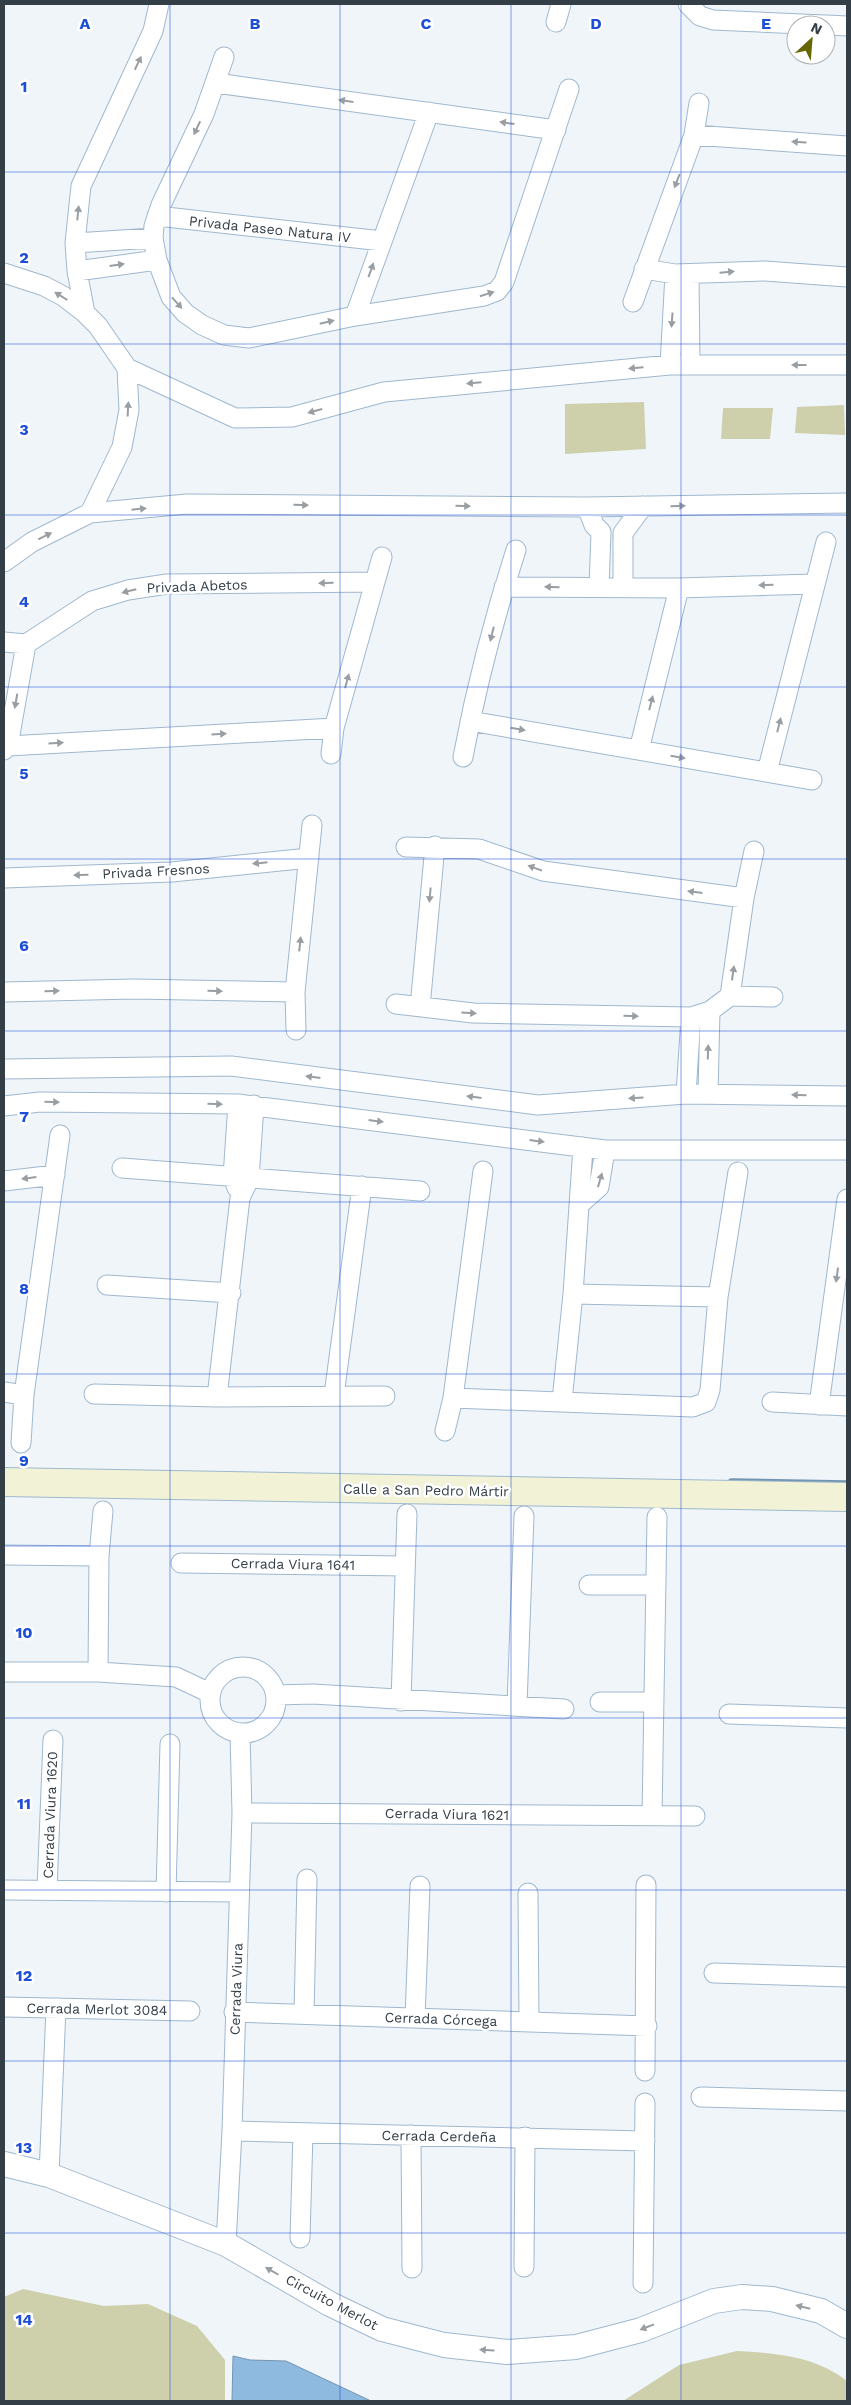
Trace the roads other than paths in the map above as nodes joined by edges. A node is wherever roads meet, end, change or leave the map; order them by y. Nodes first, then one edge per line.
1 (160, 4) edge
2 (561, 4) edge
3 (688, 4) edge
4 (556, 22) dead end
5 (786, 23) edge
6 (224, 56) dead end
7 (216, 83) junction
8 (568, 89) dead end
9 (699, 103) dead end
10 (429, 112) junction
11 (556, 130) junction
12 (694, 135) junction
13 (847, 146) edge
14 (157, 216) junction
15 (153, 238) junction
16 (382, 241) junction
17 (75, 243) junction
18 (157, 260) junction
19 (644, 269) junction
20 (76, 270) junction
21 (4, 273) edge
22 (682, 275) junction
23 (847, 277) edge
24 (633, 302) dead end
25 (85, 313) junction
26 (355, 316) junction
27 (690, 364) junction
28 (670, 365) junction
29 (847, 365) edge
30 (127, 368) junction
31 (847, 503) edge
32 (643, 506) junction
33 (587, 508) junction
34 (90, 513) junction
35 (601, 532) junction
36 (623, 533) junction
37 (826, 542) dead end
38 (516, 550) dead end
39 (382, 557) dead end
40 (4, 562) edge
41 (374, 582) junction
42 (814, 584) junction
43 (504, 587) junction
44 (599, 588) junction
45 (623, 588) junction
46 (679, 588) junction
47 (4, 642) edge
48 (25, 650) junction
49 (4, 655) edge
50 (470, 721) junction
51 (334, 728) junction
52 (6, 748) edge
53 (639, 750) junction
54 (331, 754) dead end
55 (463, 757) dead end
56 (767, 772) junction
57 (812, 780) dead end
58 (312, 825) dead end
59 (435, 846) junction
60 (406, 847) dead end
61 (754, 851) dead end
62 (309, 858) junction
63 (4, 878) edge
64 (744, 898) junction
65 (4, 992) edge
66 (295, 992) junction
67 (730, 996) junction
68 (772, 997) dead end
69 (396, 1004) dead end
70 (420, 1007) junction
71 (710, 1011) junction
72 (691, 1018) junction
73 (296, 1030) dead end
74 (4, 1069) edge
75 (686, 1094) junction
76 (708, 1094) junction
77 (847, 1096) edge
78 (246, 1105) junction
79 (4, 1106) edge
80 (60, 1135) dead end
81 (583, 1147) junction
82 (605, 1150) junction
83 (847, 1150) edge
84 (122, 1168) dead end
85 (483, 1171) dead end
86 (738, 1172) dead end
87 (55, 1175) junction
88 (241, 1178) junction
89 (4, 1181) edge
90 (362, 1186) junction
91 (420, 1190) dead end
92 (847, 1199) edge
93 (580, 1204) junction
94 (845, 1227) edge
95 (107, 1285) dead end
96 (231, 1293) junction
97 (573, 1294) junction
98 (718, 1296) junction
99 (4, 1392) edge
100 (94, 1394) dead end
101 (24, 1395) junction
102 (334, 1395) junction
103 (385, 1396) dead end
104 (217, 1397) junction
105 (453, 1398) junction
106 (562, 1401) junction
107 (772, 1402) dead end
108 (819, 1405) junction
109 (847, 1406) edge
110 (445, 1431) dead end
111 (21, 1443) dead end
112 (4, 1482) edge
113 (847, 1497) edge
114 (103, 1511) dead end
115 (407, 1514) dead end
116 (524, 1516) dead end
117 (657, 1518) dead end
118 (4, 1555) edge
119 (99, 1556) junction
120 (181, 1563) dead end
121 (405, 1566) junction
122 (589, 1585) dead end
123 (656, 1586) junction
124 (4, 1672) edge
125 (98, 1672) junction
126 (210, 1693) junction
127 (276, 1695) junction
128 (401, 1701) junction
129 (600, 1702) dead end
130 (654, 1702) junction
131 (517, 1705) junction
132 (564, 1709) dead end
133 (729, 1714) dead end
134 (847, 1718) edge
135 (240, 1733) junction
136 (53, 1740) dead end
137 (170, 1744) dead end
138 (242, 1813) junction
139 (652, 1816) junction
140 (695, 1816) dead end
141 (307, 1879) dead end
142 (420, 1886) dead end
143 (646, 1886) dead end
144 (4, 1890) edge
145 (47, 1890) junction
146 (166, 1892) junction
147 (239, 1892) junction
148 (528, 1893) dead end
149 (714, 1973) dead end
150 (847, 1977) edge
151 (4, 2007) edge
152 (56, 2008) junction
153 (190, 2011) dead end
154 (234, 2012) junction
155 (304, 2014) junction
156 (415, 2018) junction
157 (529, 2022) junction
158 (647, 2026) junction
159 (645, 2071) dead end
160 (701, 2097) dead end
161 (847, 2102) edge
162 (646, 2103) dead end
163 (232, 2131) junction
164 (303, 2133) junction
165 (411, 2136) junction
166 (525, 2138) junction
167 (645, 2141) junction
168 (4, 2164) edge
169 (49, 2175) junction
170 (300, 2238) dead end
171 (226, 2244) junction
172 (524, 2267) dead end
173 (412, 2268) dead end
174 (643, 2283) dead end
175 (847, 2326) edge

17 -> 1 street
2 - 4 street
3 - 5 street
6 - 7 street
10 -> 7 street
7 -> 14 street
8 - 11 street
9 - 12 street
11 -> 10 street
10 - 16 street
26 -> 11 street
13 -> 12 street
12 -> 19 street
14 - 15 street
14 - 16 street, Privada Paseo Natura IV
15 - 17 street
15 - 18 street
26 -> 16 street
17 - 20 street
20 -> 18 street
18 -> 26 street
19 - 22 street
19 - 24 street
20 - 25 street
25 -> 21 street
22 -> 23 street
22 - 27 street
22 -> 28 street
25 - 30 street
27 - 28 street
29 -> 27 street
28 -> 30 street
34 -> 30 street
32 -> 31 street
32 - 33 street
32 - 36 street
34 -> 33 street
33 - 35 street
40 -> 34 street
35 - 36 street
35 - 44 street
36 - 45 street
37 - 42 street
38 - 43 street
39 - 41 street
41 -> 48 street, Privada Abetos
51 -> 41 street
42 -> 46 street
56 -> 42 street
44 -> 43 street
43 -> 50 street
44 - 45 street
45 - 46 street
53 -> 46 street
47 - 48 street
48 - 49 street
48 -> 52 street
50 -> 53 street
50 - 55 street
52 -> 51 street
51 - 54 street
53 -> 56 street
56 - 57 street
58 - 62 street
59 - 60 street
64 -> 59 street
59 -> 70 street
61 - 64 street
62 -> 63 street, Privada Fresnos
66 -> 62 street
67 -> 64 street
65 -> 66 street
66 - 73 street
67 - 68 street
67 - 71 street
69 - 70 street
70 -> 72 street
71 - 72 street
76 -> 71 street
72 - 75 street
75 -> 74 street
75 - 76 street
77 -> 76 street
79 -> 78 street
78 -> 81 street
78 - 88 street
80 - 87 street
81 - 82 street
81 - 93 street
82 - 83 street
93 -> 82 street
84 - 88 street
85 - 105 street
86 - 98 street
87 -> 89 street
87 - 101 street
88 - 90 street
88 - 96 street
90 - 91 street
90 - 102 street
92 - 94 street
93 - 97 street
94 -> 108 street
95 - 96 street
96 - 104 street
97 - 98 street
97 - 106 street
98 - 106 street
99 - 101 street
100 - 104 street
101 - 111 street
102 - 103 street
102 - 104 street
105 - 106 street
105 - 110 street
107 - 108 street
108 - 109 street
112 - 113 main road, Calle a San Pedro Mártir
114 - 119 street
115 - 121 street
116 - 131 street
117 - 123 street
118 - 119 street
119 - 125 street
120 - 121 street, Cerrada Viura 1641
121 - 128 street
122 - 123 street
123 - 130 street
124 - 125 street
125 - 126 street
126 - 127 street
126 - 135 street
127 - 128 street
127 - 135 street
128 - 131 street
129 - 130 street
130 - 139 street
131 - 132 street
133 - 134 street
135 - 138 street, Cerrada Viura
136 - 145 street, Cerrada Viura 1620
137 - 146 street
138 - 139 street, Cerrada Viura 1621
138 - 147 street, Cerrada Viura
139 - 140 street, Cerrada Viura 1621
141 - 155 street
142 - 156 street
143 - 158 street
144 - 145 street, Cerrada Viura 1620
145 - 146 street, Cerrada Viura 1620
146 - 147 street, Cerrada Viura 1620
147 - 154 street, Cerrada Viura
148 - 157 street
149 - 150 street
151 - 152 street, Cerrada Merlot 3084
152 - 153 street, Cerrada Merlot 3084
152 - 169 street
154 - 155 street, Cerrada Córcega
154 - 163 street, Cerrada Viura
155 - 156 street, Cerrada Córcega
156 - 157 street, Cerrada Córcega
157 - 158 street, Cerrada Córcega
158 - 159 street
160 - 161 street
162 - 167 street
163 - 164 street, Cerrada Cerdeña
163 - 171 street, Cerrada Viura
164 - 165 street, Cerrada Cerdeña
164 - 170 street
165 - 166 street, Cerrada Cerdeña
165 - 173 street
166 - 167 street, Cerrada Cerdeña
166 - 172 street
167 - 174 street
168 - 169 street, Circuito Merlot
169 - 171 street, Circuito Merlot
175 -> 171 street, Circuito Merlot

